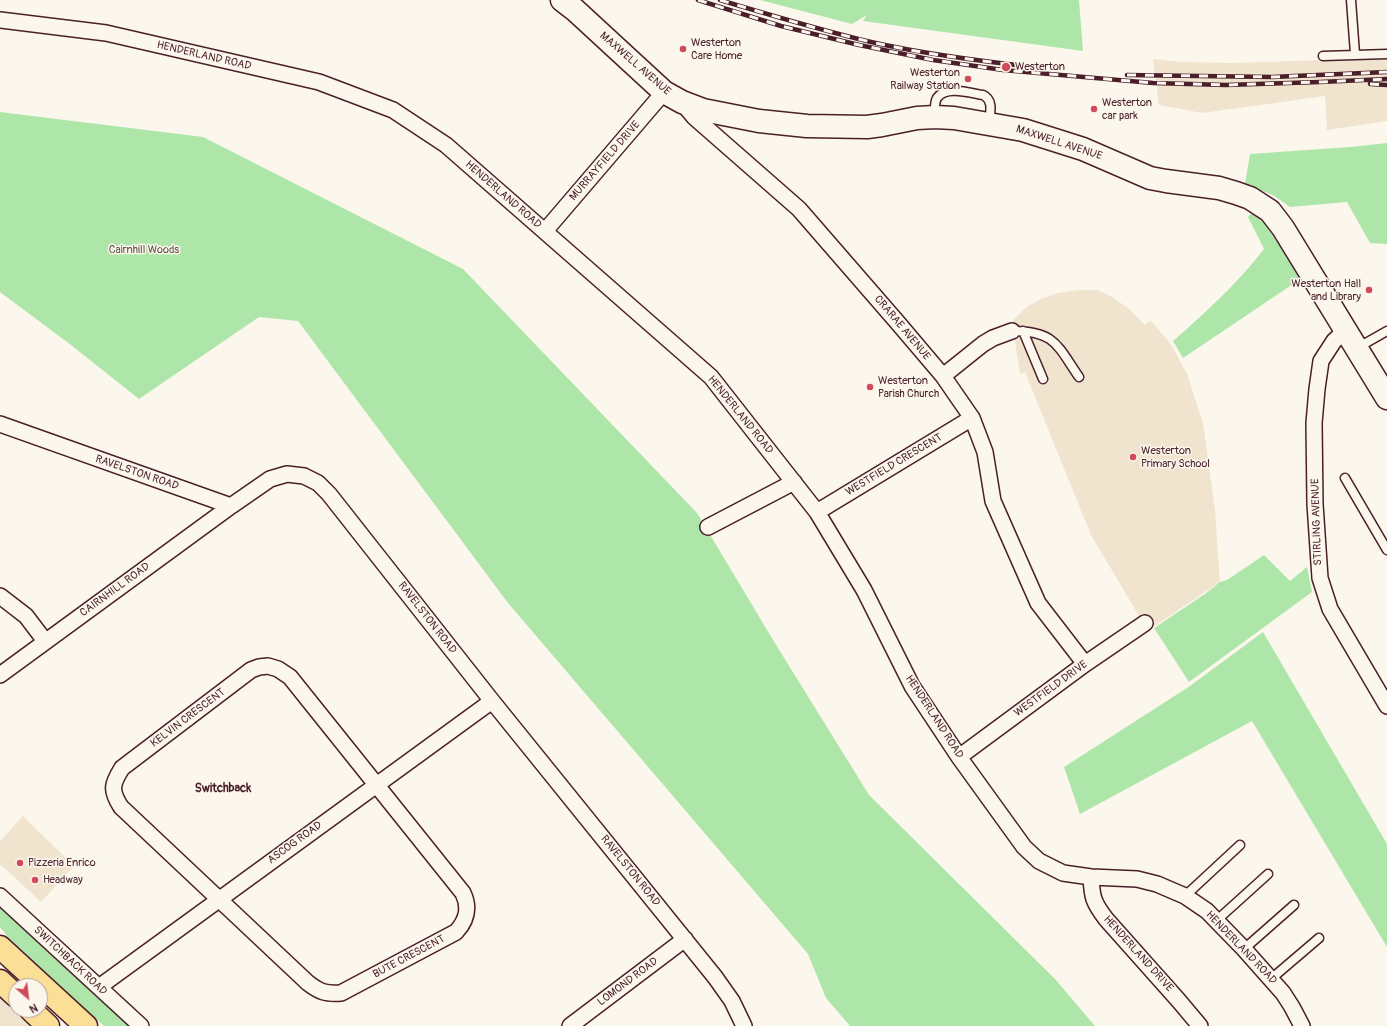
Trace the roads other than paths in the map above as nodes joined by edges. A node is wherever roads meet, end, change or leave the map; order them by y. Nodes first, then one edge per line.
1 (562, 0) edge
2 (1351, 0) edge
3 (0, 20) edge
4 (1355, 54) junction
5 (1387, 54) edge
6 (1323, 56) dead end
7 (673, 97) junction
8 (545, 231) junction
9 (1346, 330) junction
10 (1018, 331) junction
11 (1387, 331) edge
12 (1357, 348) junction
13 (943, 376) junction
14 (1079, 377) dead end
15 (1043, 379) dead end
16 (1387, 398) edge
17 (972, 418) junction
18 (0, 424) edge
19 (1345, 478) dead end
20 (794, 482) junction
21 (231, 506) junction
22 (817, 512) junction
23 (708, 528) dead end
24 (1387, 550) edge
25 (0, 596) edge
26 (1145, 623) dead end
27 (45, 641) junction
28 (1084, 664) junction
29 (0, 675) edge
30 (492, 701) junction
31 (1387, 706) edge
32 (959, 757) junction
33 (376, 784) junction
34 (1240, 845) dead end
35 (1268, 874) dead end
36 (1091, 877) junction
37 (0, 896) edge
38 (1185, 896) junction
39 (219, 899) junction
40 (1294, 905) dead end
41 (1216, 921) junction
42 (1319, 938) dead end
43 (685, 939) junction
44 (0, 947) edge
45 (1244, 949) junction
46 (1271, 979) junction
47 (0, 981) edge
48 (99, 987) junction
49 (8, 988) edge
50 (68, 1010) junction
51 (40, 1018) edge
52 (48, 1026) edge
53 (54, 1026) edge
54 (86, 1026) edge
55 (141, 1026) edge
56 (570, 1026) edge
57 (744, 1026) edge
58 (1200, 1026) edge
59 (1302, 1026) edge

1 - 7 street, MAXWELL AVENUE
2 - 4 lane
3 - 8 street, HENDERLAND ROAD
4 - 5 lane
4 - 6 lane
7 - 8 street, MURRAYFIELD DRIVE
7 - 9 street, MAXWELL AVENUE
7 - 13 street, CRARAE AVENUE
8 - 20 street, HENDERLAND ROAD
9 - 12 street, MAXWELL AVENUE
9 - 31 street, STIRLING AVENUE
10 - 13 street
10 - 14 lane
10 - 15 lane
11 - 12 lane
12 - 16 street, MAXWELL AVENUE
13 - 17 street, CRARAE AVENUE
17 - 22 street, WESTFIELD CRESCENT
17 - 28 street, CRARAE AVENUE
18 - 21 street, RAVELSTON ROAD
19 - 24 lane
20 - 22 street, HENDERLAND ROAD
20 - 23 street
21 - 27 street, CAIRNHILL ROAD
21 - 30 street, RAVELSTON ROAD
22 - 32 street, HENDERLAND ROAD
25 - 27 street
26 - 28 street, WESTFIELD DRIVE
27 - 29 street, CAIRNHILL ROAD
28 - 32 street, WESTFIELD DRIVE
30 - 33 street, ASCOG ROAD
30 - 43 street, RAVELSTON ROAD
32 - 36 street, HENDERLAND ROAD
33 - 39 street, ASCOG ROAD
33 - 39 street, BUTE CRESCENT
33 - 39 street, KELVIN CRESCENT
34 - 38 lane
35 - 41 lane
36 - 38 street, HENDERLAND ROAD
36 - 58 street, HENDERLAND DRIVE
37 - 48 street, SWITCHBACK ROAD
38 - 41 street, HENDERLAND ROAD
39 - 48 street, ASCOG ROAD
40 - 45 lane
41 - 45 street, HENDERLAND ROAD
42 - 46 lane
43 - 56 street, LOMOND ROAD
43 - 57 street, RAVELSTON ROAD
44 - 50 main road
45 - 46 street, HENDERLAND ROAD
46 - 59 street, HENDERLAND ROAD
47 - 49 main road
48 - 55 street, SWITCHBACK ROAD
50 - 53 street
50 - 54 main road
51 - 52 main road

